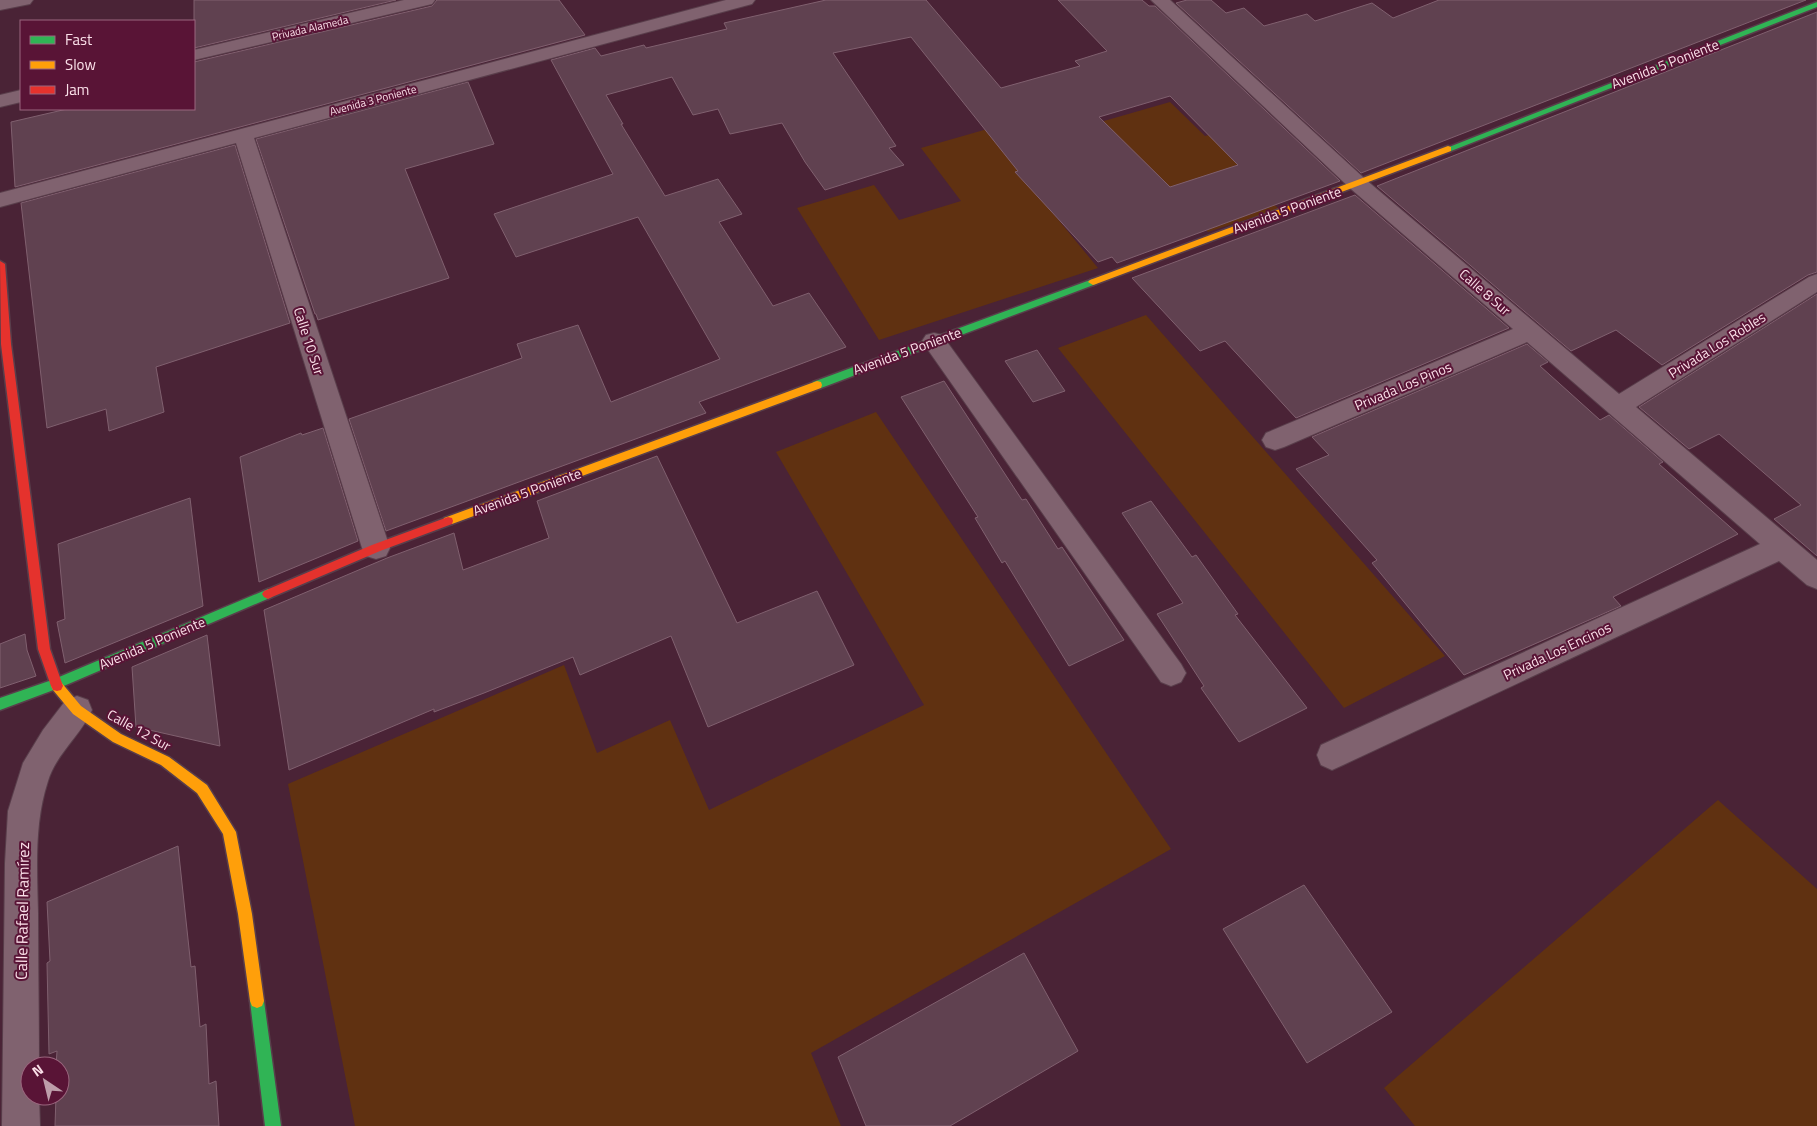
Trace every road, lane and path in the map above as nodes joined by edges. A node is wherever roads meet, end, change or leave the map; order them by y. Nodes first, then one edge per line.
1 (24, 0) edge
2 (426, 0) edge
3 (746, 0) edge
4 (1160, 0) edge
5 (1817, 4) edge
6 (0, 5) edge
7 (195, 55) edge
8 (20, 96) edge
9 (0, 101) edge
10 (243, 134) junction
11 (1358, 184) junction
12 (0, 200) edge
13 (0, 264) edge
14 (1817, 282) edge
15 (1531, 331) junction
16 (934, 341) junction
17 (3, 346) edge
18 (1617, 408) junction
19 (1275, 440) dead end
20 (1781, 547) junction
21 (376, 548) junction
22 (1817, 577) edge
23 (1171, 673) dead end
24 (55, 684) junction
25 (0, 704) edge
26 (77, 710) junction
27 (1332, 756) dead end
28 (21, 1126) edge
29 (273, 1126) edge

1 - 6 street
2 - 7 street, Privada Alameda
3 - 10 street, Avenida 3 Poniente
4 - 11 street, Calle 8 Sur
5 - 11 street, Avenida 5 Poniente
8 - 9 street
10 - 12 street, Avenida 3 Poniente
10 - 21 street, Calle 10 Sur
11 - 15 street, Calle 8 Sur
11 - 16 street, Avenida 5 Poniente
13 - 17 street, Calle 12 Sur
14 - 18 street, Privada Los Robles
15 - 18 street, Calle 8 Sur
15 - 19 street, Privada Los Pinos
16 - 21 street, Avenida 5 Poniente
16 - 23 street
17 - 24 street, Calle 12 Sur
18 - 20 street, Calle 8 Sur
20 - 22 street, Calle 8 Sur
20 - 27 street, Privada Los Encinos
21 - 24 street, Avenida 5 Poniente
24 - 25 street, Avenida 5 Poniente
24 - 26 street, Calle 12 Sur
26 - 28 street, Calle Rafael Ramírez
26 - 29 street, Calle 12 Sur

